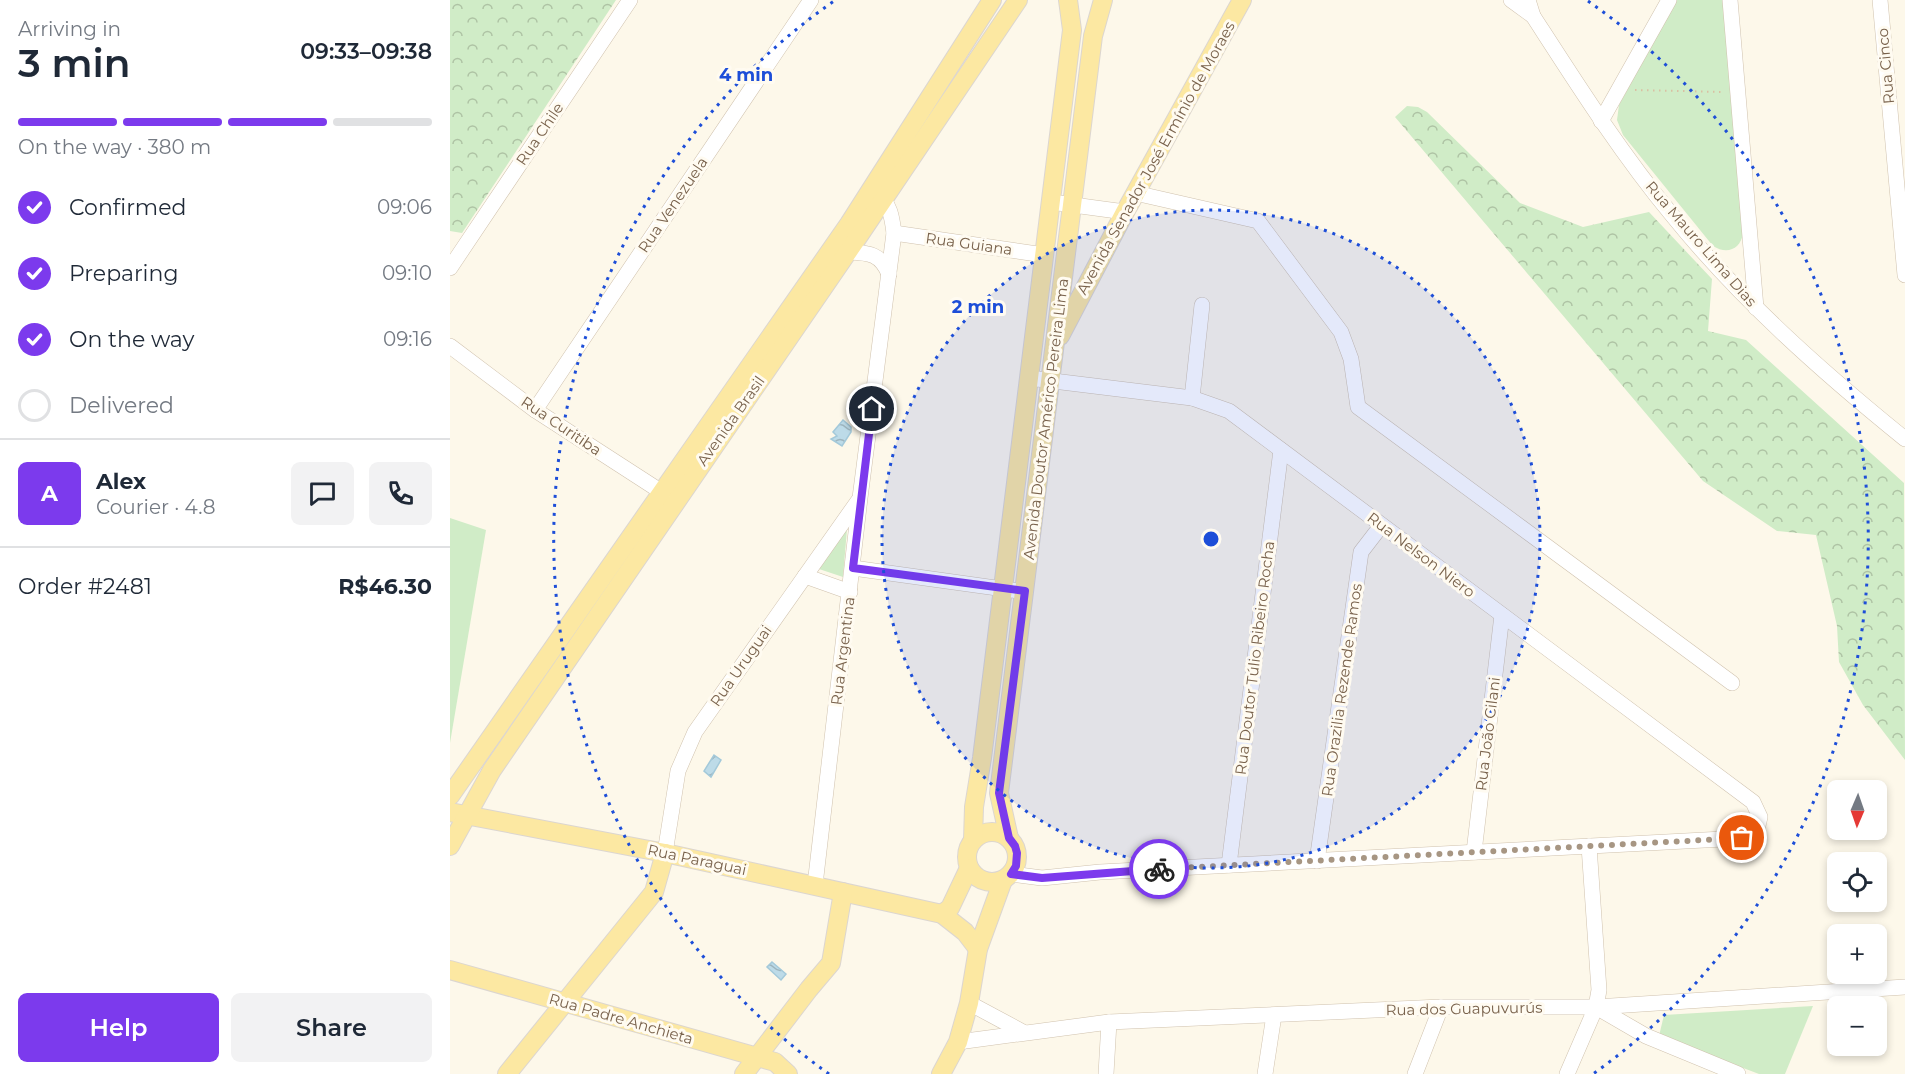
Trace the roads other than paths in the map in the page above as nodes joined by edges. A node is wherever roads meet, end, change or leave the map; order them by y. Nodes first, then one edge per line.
1 (630, 0) edge
2 (811, 0) edge
3 (992, 0) edge
4 (1018, 0) edge
5 (1068, 0) edge
6 (1103, 0) edge
7 (1242, 0) edge
8 (1511, 0) edge
9 (1528, 0) edge
10 (1669, 0) edge
11 (1730, 0) edge
12 (1881, 0) edge
13 (1533, 16) junction
14 (943, 76) junction
15 (1066, 81) junction
16 (1087, 84) junction
17 (958, 88) junction
18 (1601, 121) junction
19 (1059, 138) junction
20 (1080, 140) junction
21 (1135, 193) junction
22 (877, 195) junction
23 (1051, 202) junction
24 (1072, 205) junction
25 (1125, 212) junction
26 (894, 233) junction
27 (848, 252) junction
28 (1044, 255) junction
29 (450, 268) edge
30 (889, 274) junction
31 (1905, 275) edge
32 (1202, 305) dead end
33 (1756, 308) junction
34 (450, 346) edge
35 (1054, 348) junction
36 (1029, 378) junction
37 (1050, 381) junction
38 (1192, 398) junction
39 (535, 410) junction
40 (1905, 439) edge
41 (1281, 450) junction
42 (668, 497) junction
43 (860, 498) junction
44 (1381, 526) junction
45 (853, 568) junction
46 (805, 576) junction
47 (1003, 588) junction
48 (1025, 591) junction
49 (850, 592) junction
50 (1502, 615) junction
51 (1732, 683) dead end
52 (450, 796) edge
53 (459, 813) edge
54 (1009, 838) junction
55 (973, 840) junction
56 (450, 846) edge
57 (1589, 846) junction
58 (1474, 852) junction
59 (665, 853) junction
60 (1317, 861) junction
61 (1229, 865) junction
62 (969, 868) junction
63 (1007, 877) junction
64 (815, 885) junction
65 (843, 892) junction
66 (942, 914) junction
67 (978, 949) junction
68 (450, 970) edge
69 (1905, 987) edge
70 (565, 1002) junction
71 (969, 1004) junction
72 (1441, 1007) junction
73 (1596, 1007) junction
74 (1274, 1015) junction
75 (1109, 1022) junction
76 (1023, 1032) junction
77 (958, 1042) junction
78 (757, 1058) junction
79 (1731, 1073) edge
80 (507, 1074) edge
81 (744, 1074) edge
82 (788, 1074) edge
83 (941, 1074) edge
84 (1106, 1074) edge
85 (1265, 1074) edge
86 (1415, 1074) edge
87 (1568, 1074) edge

1 - 29 street, Rua Chile
2 - 39 street, Rua Venezuela
3 - 14 main road, Avenida Brasil
4 - 17 main road, Avenida Brasil
5 - 15 main road, Avenida Doutor Américo Pereira Lima
6 - 16 main road, Avenida Doutor Américo Pereira Lima
7 - 21 main road, Avenida Senador José Ermínio de Moraes
8 - 13 street
9 - 13 street
10 - 18 street
11 - 33 street
12 - 31 street, Rua Cinco
13 - 18 street, Rua Mauro Lima Dias
14 - 17 main road
14 - 22 main road, Avenida Brasil
15 - 16 street
15 - 19 main road, Avenida Doutor Américo Pereira Lima
16 - 20 main road, Avenida Doutor Américo Pereira Lima
17 - 22 main road, Avenida Brasil
18 - 33 street, Rua Mauro Lima Dias
19 - 20 main road
19 - 23 main road, Avenida Doutor Américo Pereira Lima
20 - 24 main road, Avenida Doutor Américo Pereira Lima
21 - 25 main road, Avenida Senador José Ermínio de Moraes
21 - 51 street
22 - 26 street, Rua Argentina
22 - 27 main road, Avenida Brasil
22 - 42 main road, Avenida Brasil
23 - 24 street
23 - 28 main road, Avenida Doutor Américo Pereira Lima
24 - 25 street
24 - 35 main road, Avenida Doutor Américo Pereira Lima
25 - 35 main road, Avenida Senador José Ermínio de Moraes
26 - 28 street, Rua Guiana
26 - 30 street, Rua Argentina
27 - 30 street
27 - 42 main road, Avenida Brasil
28 - 36 main road, Avenida Doutor Américo Pereira Lima
30 - 43 street, Rua Argentina
32 - 38 street
33 - 40 street, Rua Mauro Lima Dias
34 - 39 street, Rua Curitiba
35 - 37 main road, Avenida Doutor Américo Pereira Lima
36 - 37 street, Rua Nelson Niero
36 - 47 main road, Avenida Doutor Américo Pereira Lima
37 - 38 street, Rua Nelson Niero
37 - 48 main road, Avenida Doutor Américo Pereira Lima
38 - 41 street, Rua Nelson Niero
39 - 42 street, Rua Curitiba
41 - 44 street, Rua Nelson Niero
41 - 61 street, Rua Doutor Túlio Ribeiro Rocha
42 - 52 main road, Avenida Brasil
42 - 53 main road, Avenida Brasil
43 - 45 street, Rua Argentina
43 - 46 street, Rua Uruguai
44 - 50 street, Rua Nelson Niero
44 - 60 street, Rua Orazilia Rezende Ramos
45 - 47 street
45 - 49 street, Rua Argentina
46 - 49 street
46 - 59 street, Rua Uruguai
47 - 48 street
47 - 55 main road, Avenida Doutor Américo Pereira Lima
48 - 54 main road, Avenida Doutor Américo Pereira Lima
49 - 64 street, Rua Argentina
50 - 57 street, Rua Nelson Niero
50 - 58 street, Rua João Cilani
53 - 56 main road, Avenida Brasil
53 - 59 main road, Rua Paraguai
54 - 55 main road
54 - 63 main road
55 - 62 main road
57 - 58 street
57 - 73 street
58 - 60 street
59 - 64 main road, Rua Paraguai
59 - 70 main road
60 - 61 street
61 - 63 street
62 - 63 main road
62 - 66 main road
63 - 67 main road
64 - 65 main road, Rua Paraguai
65 - 66 main road, Rua Paraguai
65 - 78 main road
66 - 67 main road, Rua Paraguai
67 - 71 main road
68 - 70 main road, Rua Padre Anchieta
69 - 73 street, Rua dos Guapuvurús
70 - 78 main road, Rua Padre Anchieta
70 - 80 main road
71 - 76 street
71 - 77 main road
72 - 73 street, Rua dos Guapuvurús
72 - 74 street, Rua dos Guapuvurús
72 - 86 street
73 - 79 street
73 - 87 street
74 - 75 street, Rua dos Guapuvurús
74 - 85 street
75 - 76 street, Rua dos Guapuvurús
75 - 84 street
76 - 77 street, Rua dos Guapuvurús
77 - 83 main road
78 - 81 main road
78 - 82 main road, Rua Padre Anchieta

